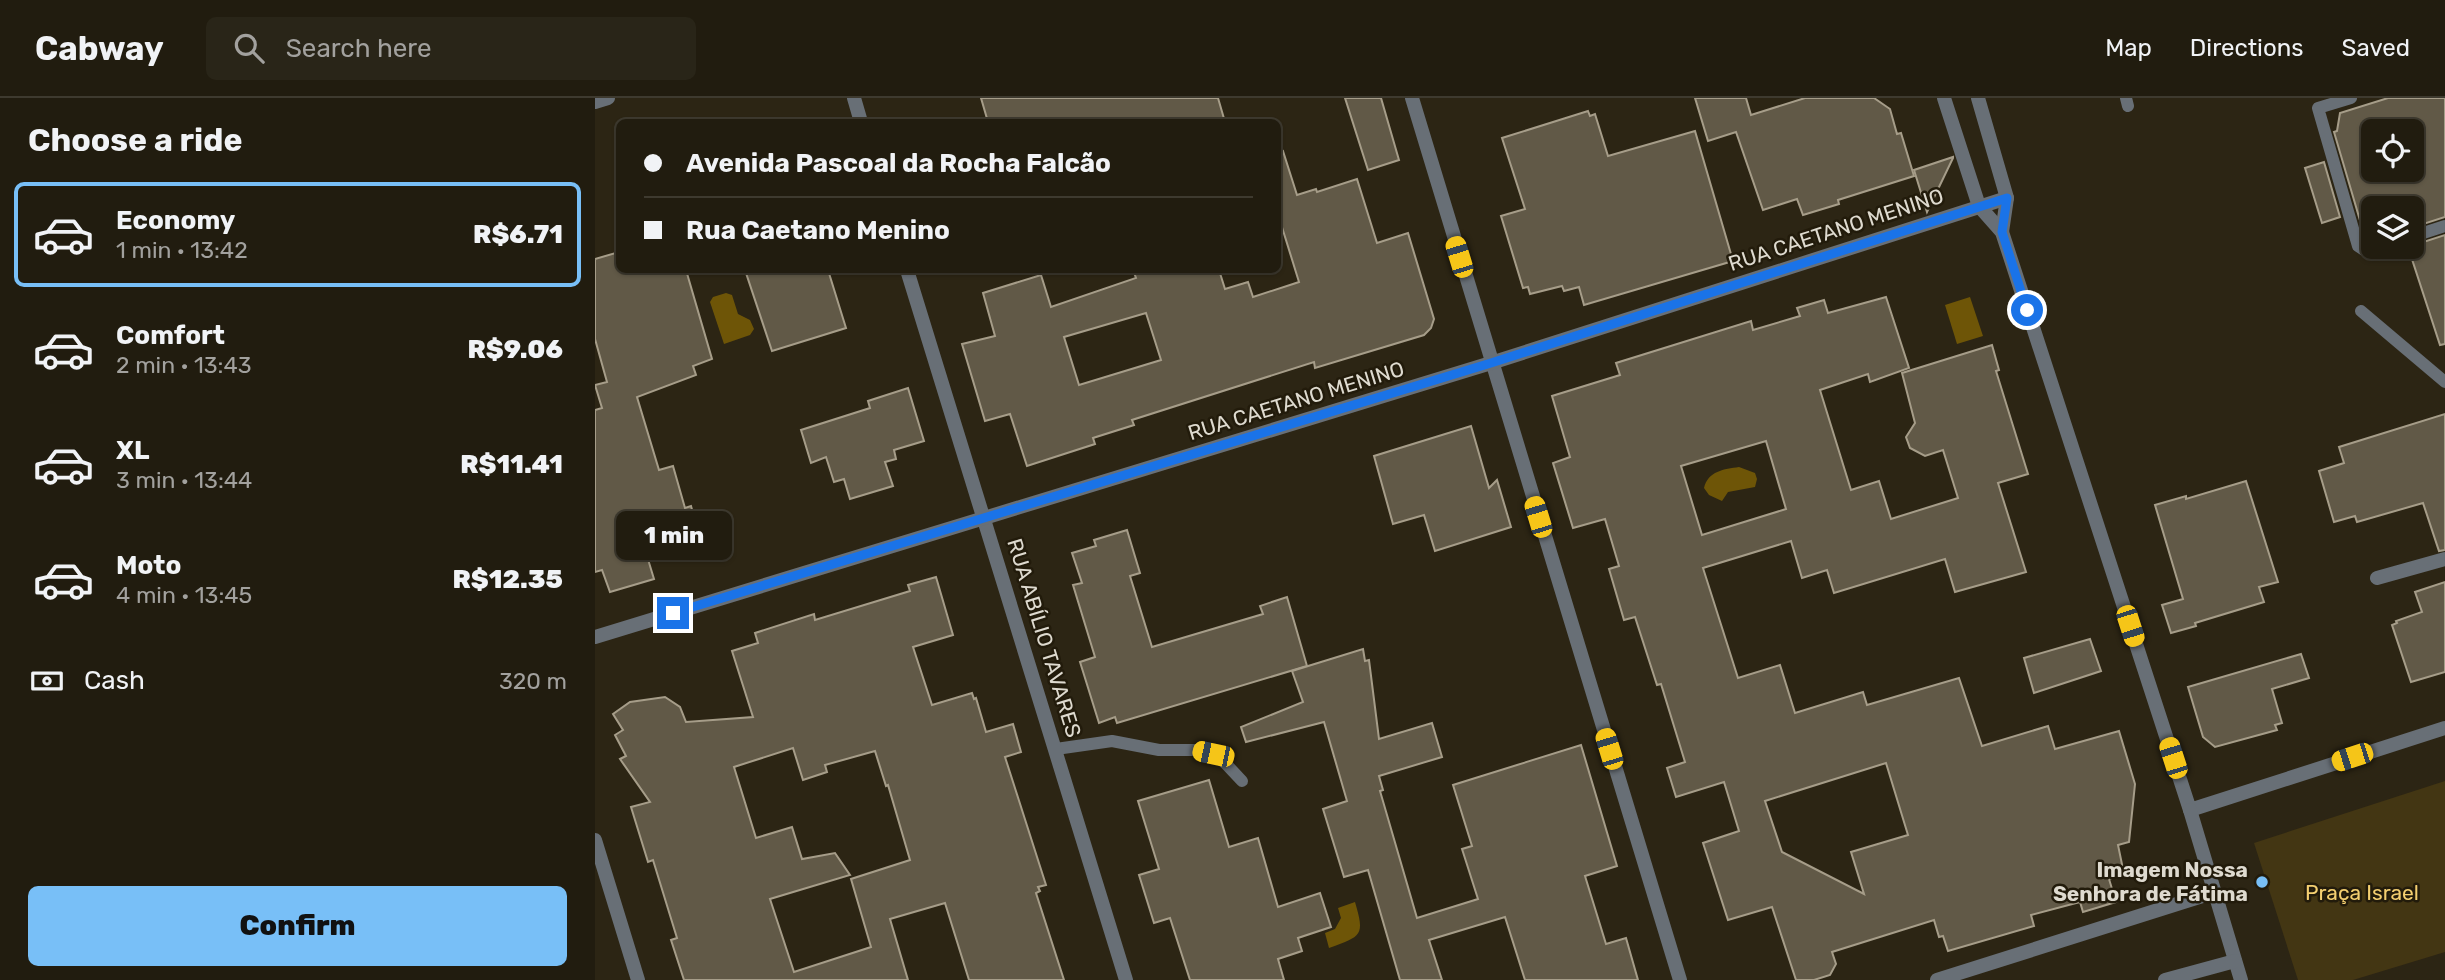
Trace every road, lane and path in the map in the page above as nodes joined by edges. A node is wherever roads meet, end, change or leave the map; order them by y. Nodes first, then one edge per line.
1 (608, 98) edge
2 (854, 98) edge
3 (1412, 98) edge
4 (1944, 98) edge
5 (1978, 98) edge
6 (2351, 98) edge
7 (595, 102) edge
8 (861, 119) edge
9 (2007, 198) junction
10 (1979, 206) junction
11 (2445, 226) edge
12 (2002, 232) junction
13 (2424, 233) edge
14 (2361, 248) edge
15 (908, 273) edge
16 (2361, 311) dead end
17 (1491, 363) junction
18 (2445, 382) edge
19 (984, 518) junction
20 (2445, 559) edge
21 (2377, 578) dead end
22 (595, 637) edge
23 (2445, 728) edge
24 (1056, 749) junction
25 (1241, 781) dead end
26 (2190, 810) junction
27 (595, 840) edge
28 (2215, 892) junction
29 (2235, 961) junction
30 (638, 980) edge
31 (1126, 980) edge
32 (1680, 980) edge
33 (1937, 980) edge
34 (2165, 980) edge
35 (2241, 980) edge

1 - 7 street
2 - 8 street
3 - 17 street
4 - 10 street
5 - 9 street
6 - 14 lane
9 - 10 street, RUA CAETANO MENINO
9 - 12 street
10 - 12 street
10 - 17 street, RUA CAETANO MENINO
11 - 13 lane
12 - 26 street
15 - 19 street, RUA ABÍLIO TAVARES
16 - 18 lane
17 - 19 street, RUA CAETANO MENINO
17 - 32 street
19 - 22 street, RUA CAETANO MENINO
19 - 24 street, RUA ABÍLIO TAVARES
20 - 21 street
23 - 26 street
24 - 25 lane
24 - 31 street, RUA ABÍLIO TAVARES
26 - 28 street
27 - 30 street
28 - 29 street
28 - 33 street
29 - 34 street
29 - 35 street

